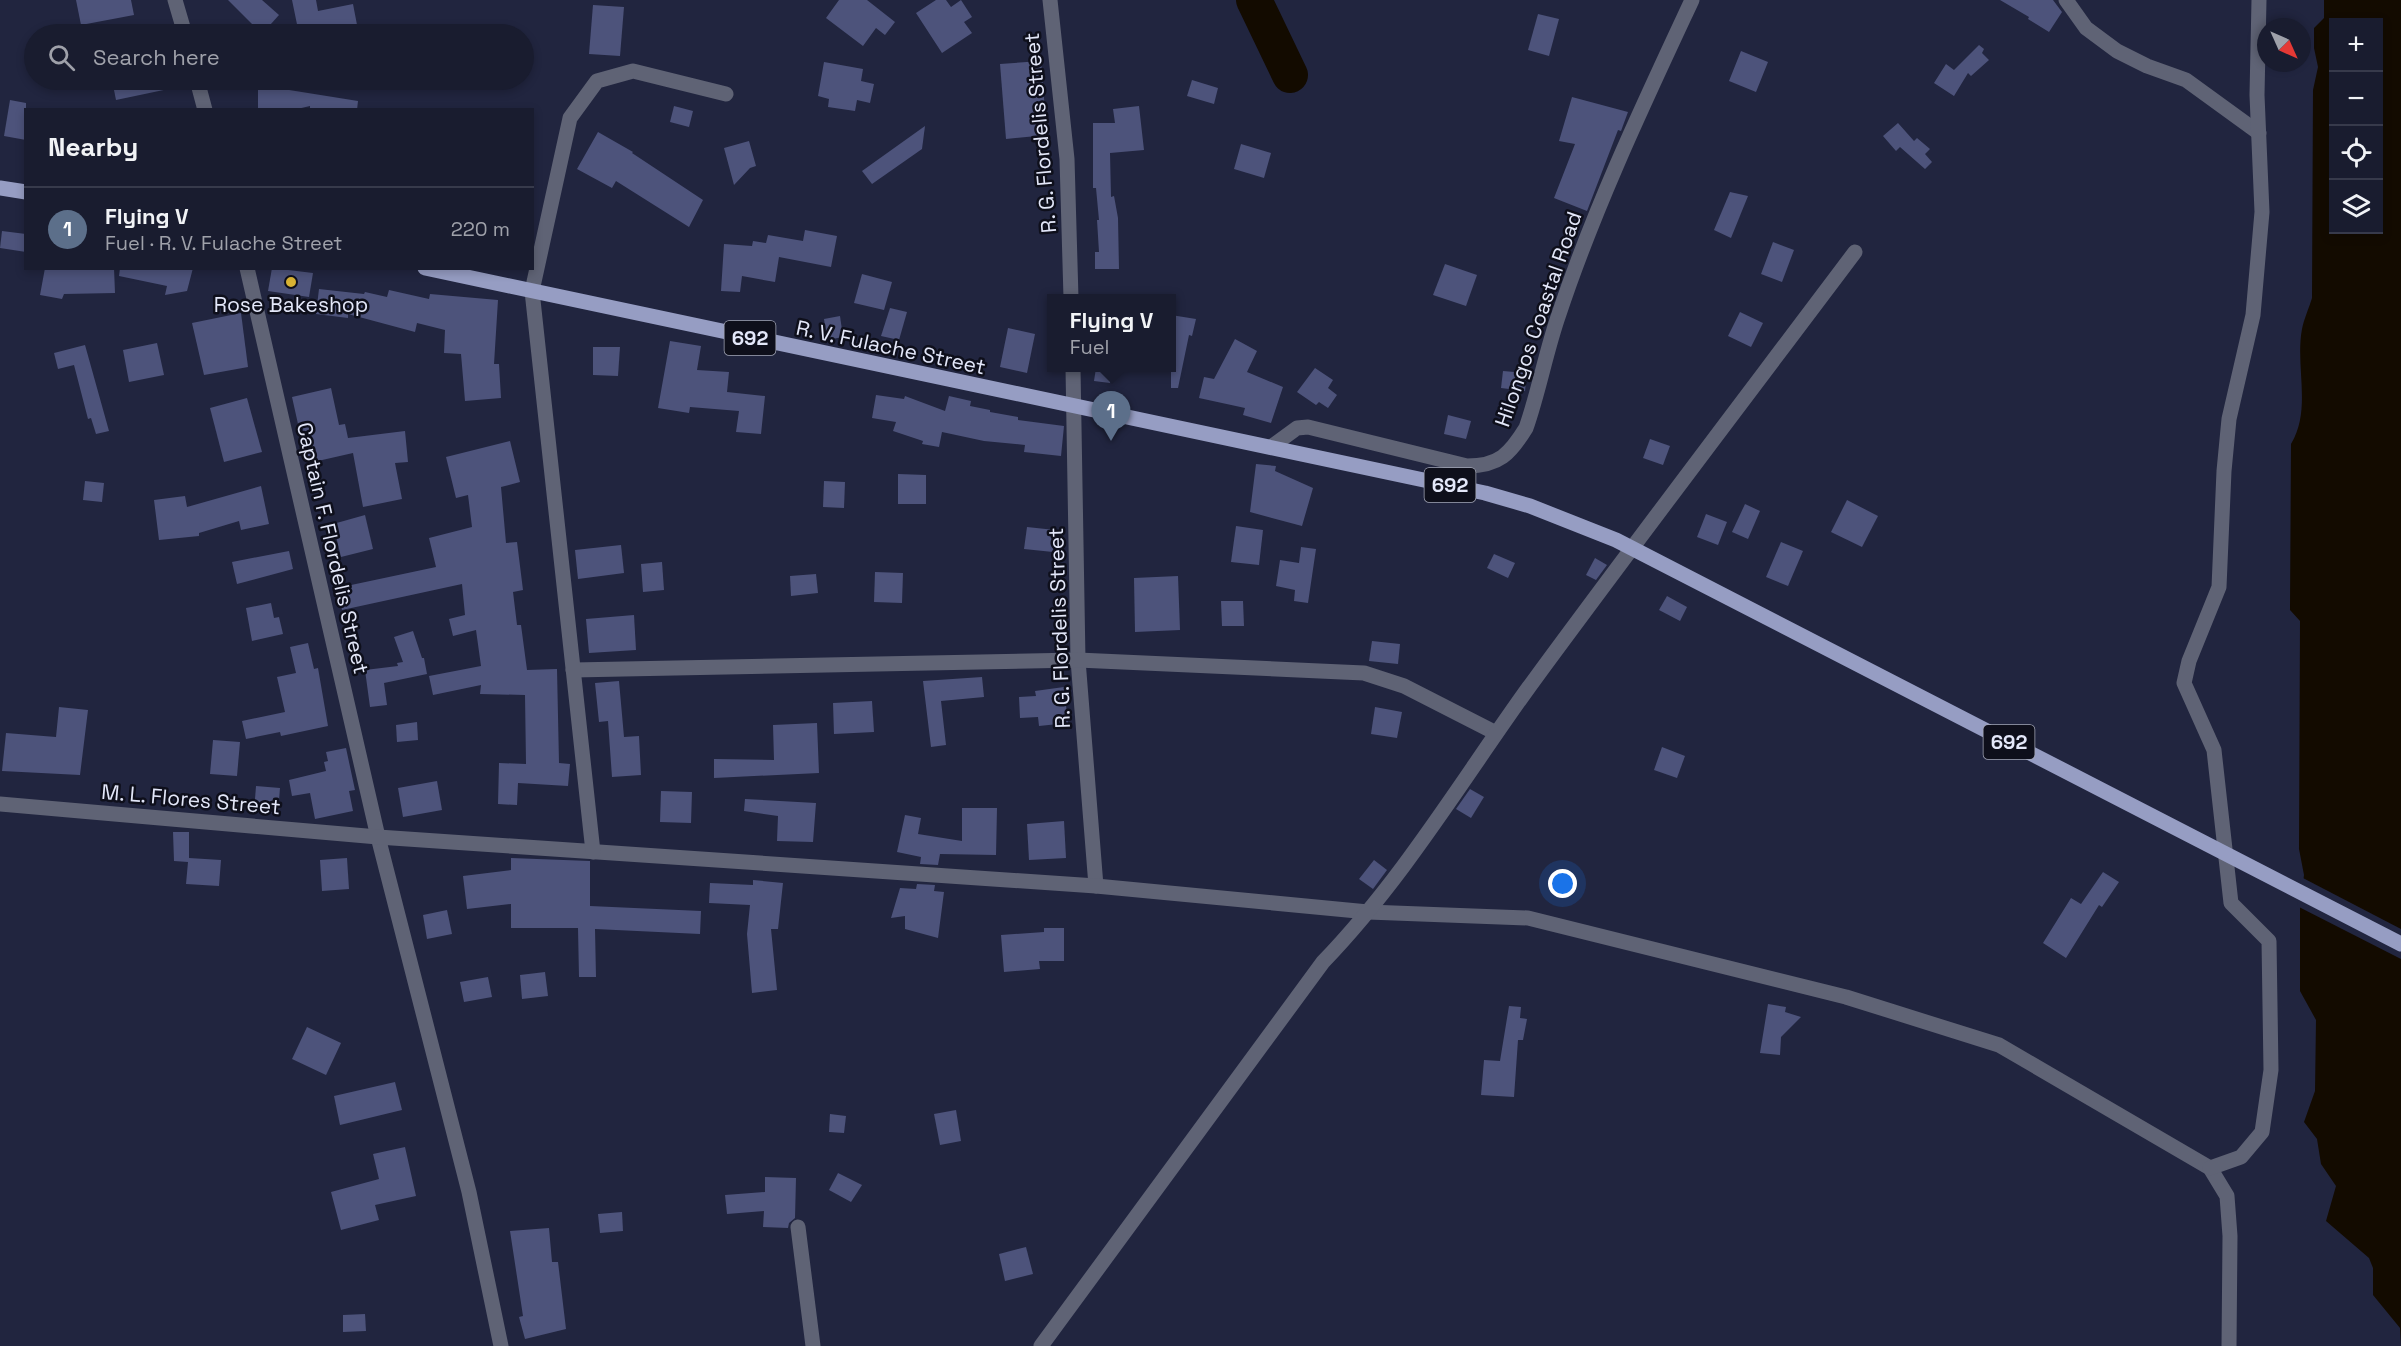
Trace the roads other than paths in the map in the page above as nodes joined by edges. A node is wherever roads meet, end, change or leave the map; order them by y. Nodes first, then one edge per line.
1 (175, 0) edge
2 (1050, 0) edge
3 (1692, 0) edge
4 (2066, 0) edge
5 (2259, 0) edge
6 (182, 24) edge
7 (200, 90) edge
8 (726, 94) dead end
9 (204, 108) edge
10 (2259, 133) junction
11 (0, 188) edge
12 (24, 192) edge
13 (1855, 252) dead end
14 (247, 270) edge
15 (434, 270) edge
16 (532, 291) junction
17 (1071, 294) edge
18 (1073, 372) edge
19 (1074, 407) junction
20 (1275, 448) junction
21 (1078, 660) junction
22 (573, 670) junction
23 (1496, 733) junction
24 (0, 804) edge
25 (378, 837) junction
26 (593, 852) junction
27 (1096, 886) junction
28 (1368, 912) junction
29 (2401, 944) edge
30 (2210, 1168) junction
31 (798, 1227) dead end
32 (501, 1346) edge
33 (813, 1346) edge
34 (1041, 1346) edge
35 (2229, 1346) edge

1 - 6 street
2 - 17 street, R. G. Flordelis Street
3 - 20 street, Hilongos Coastal Road
4 - 10 street
5 - 10 street
7 - 9 street
8 - 16 street
10 - 30 street
11 - 12 main road
13 - 23 street
14 - 25 street, Captain F. Flordelis Street
15 - 16 main road, R. V. Fulache Street / 692
16 - 19 main road, R. V. Fulache Street / 692
16 - 22 street
18 - 19 street, R. G. Flordelis Street
19 - 20 main road, R. V. Fulache Street / 692
19 - 21 street, R. G. Flordelis Street
20 - 29 main road, 692
21 - 22 street
21 - 23 street
21 - 27 street, R. G. Flordelis Street
22 - 26 street
23 - 28 street
24 - 25 street, M. L. Flores Street
25 - 26 street, M. L. Flores Street
25 - 32 street, Captain F. Flordelis Street
26 - 27 street, M. L. Flores Street
27 - 28 street, M. L. Flores Street
28 - 30 street, M. L. Flores Street
28 - 34 street
30 - 35 street
31 - 33 street

